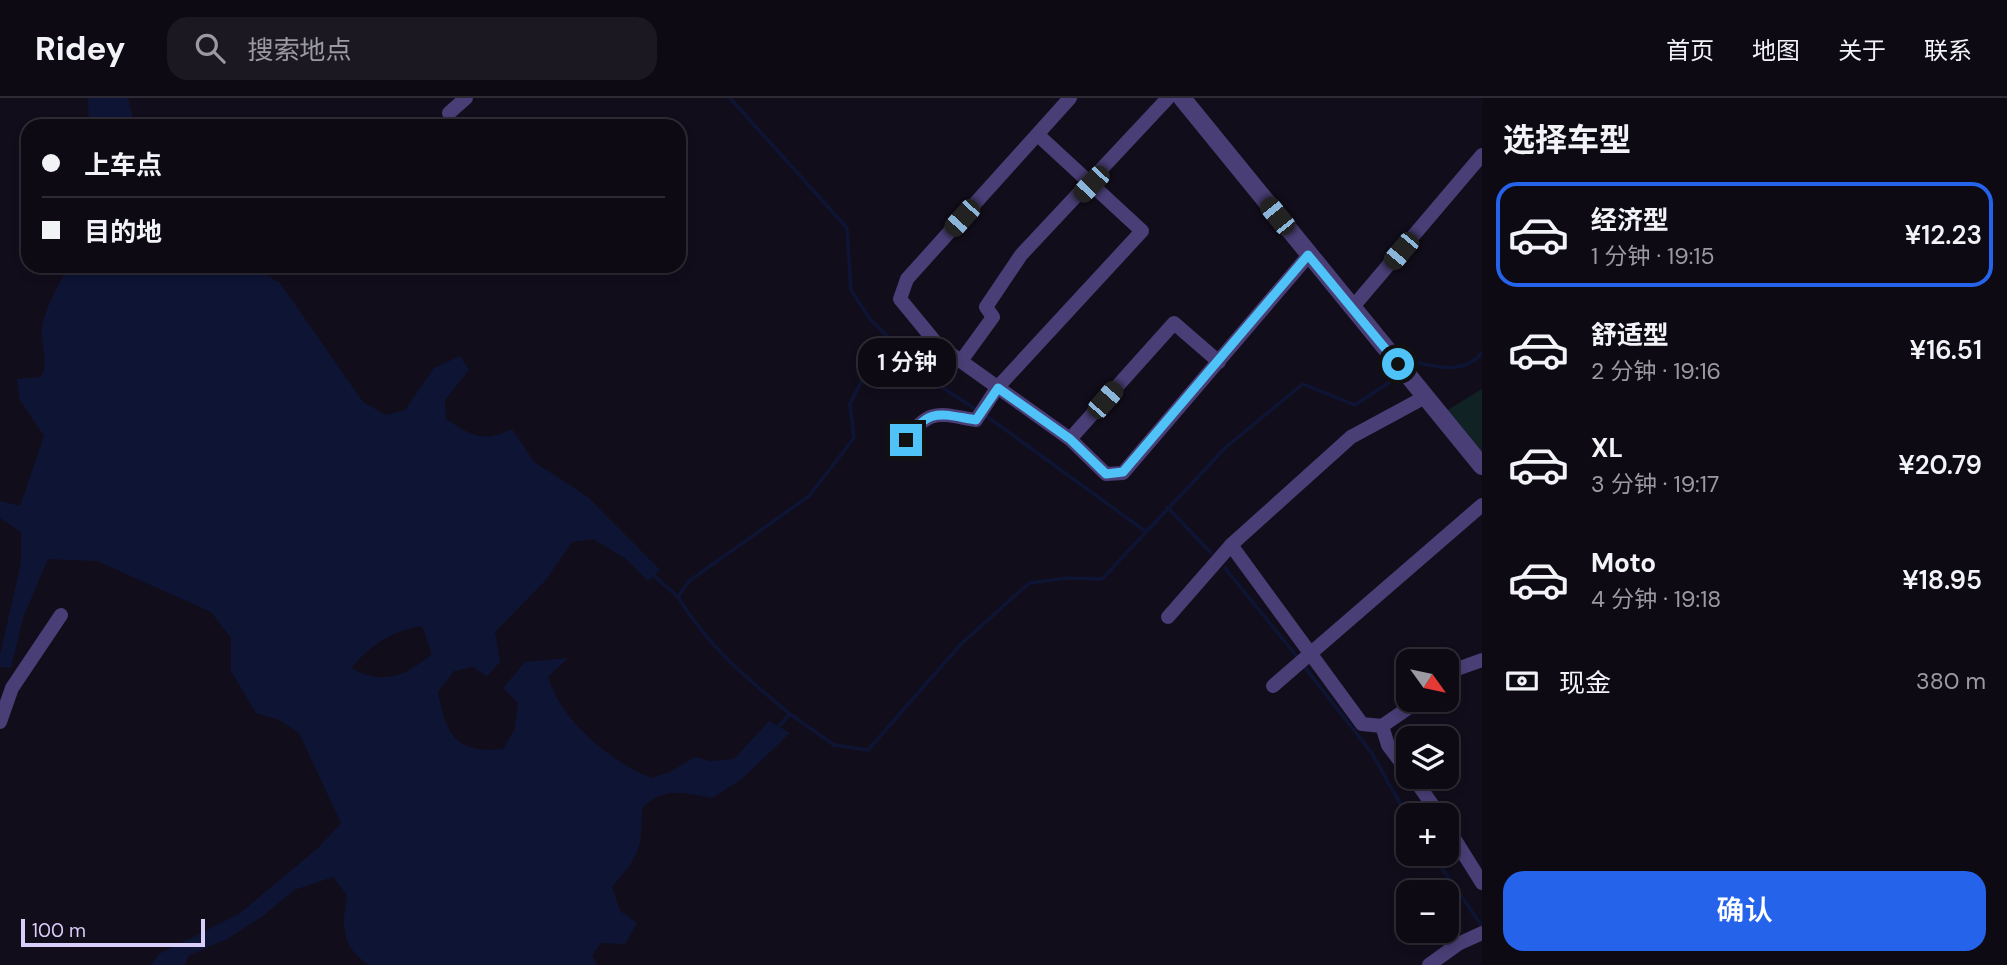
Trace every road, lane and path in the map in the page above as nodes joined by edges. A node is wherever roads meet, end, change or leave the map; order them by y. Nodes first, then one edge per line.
1 (466, 98) edge
2 (1070, 98) edge
3 (1168, 98) edge
4 (1182, 98) edge
5 (449, 113) dead end
6 (1038, 135) junction
7 (1482, 155) edge
8 (1091, 184) junction
9 (1308, 255) junction
10 (1352, 308) junction
11 (961, 361) junction
12 (1219, 362) junction
13 (998, 388) junction
14 (1425, 397) junction
15 (1070, 439) junction
16 (906, 440) dead end
17 (1482, 466) edge
18 (1482, 505) edge
19 (1231, 545) junction
20 (61, 615) dead end
21 (1168, 617) dead end
22 (1310, 653) junction
23 (1482, 660) edge
24 (1460, 667) edge
25 (1273, 686) dead end
26 (1402, 712) edge
27 (0, 722) edge
28 (1382, 726) junction
29 (1396, 756) edge
30 (1459, 846) edge
31 (1482, 883) edge
32 (1482, 933) edge
33 (1429, 965) edge

1 - 5 street
2 - 6 street
3 - 8 street
4 - 9 street
6 - 8 street
6 - 11 street
7 - 10 street
8 - 11 street
8 - 13 street
9 - 10 street
9 - 12 street
10 - 14 street
11 - 13 street
12 - 15 street
12 - 15 street
13 - 15 street
13 - 16 street
14 - 17 street
14 - 19 street
18 - 22 street
19 - 21 street
19 - 22 street
20 - 27 street
22 - 25 street
22 - 28 street
23 - 24 street
26 - 28 street
28 - 29 street
30 - 31 street
32 - 33 street

